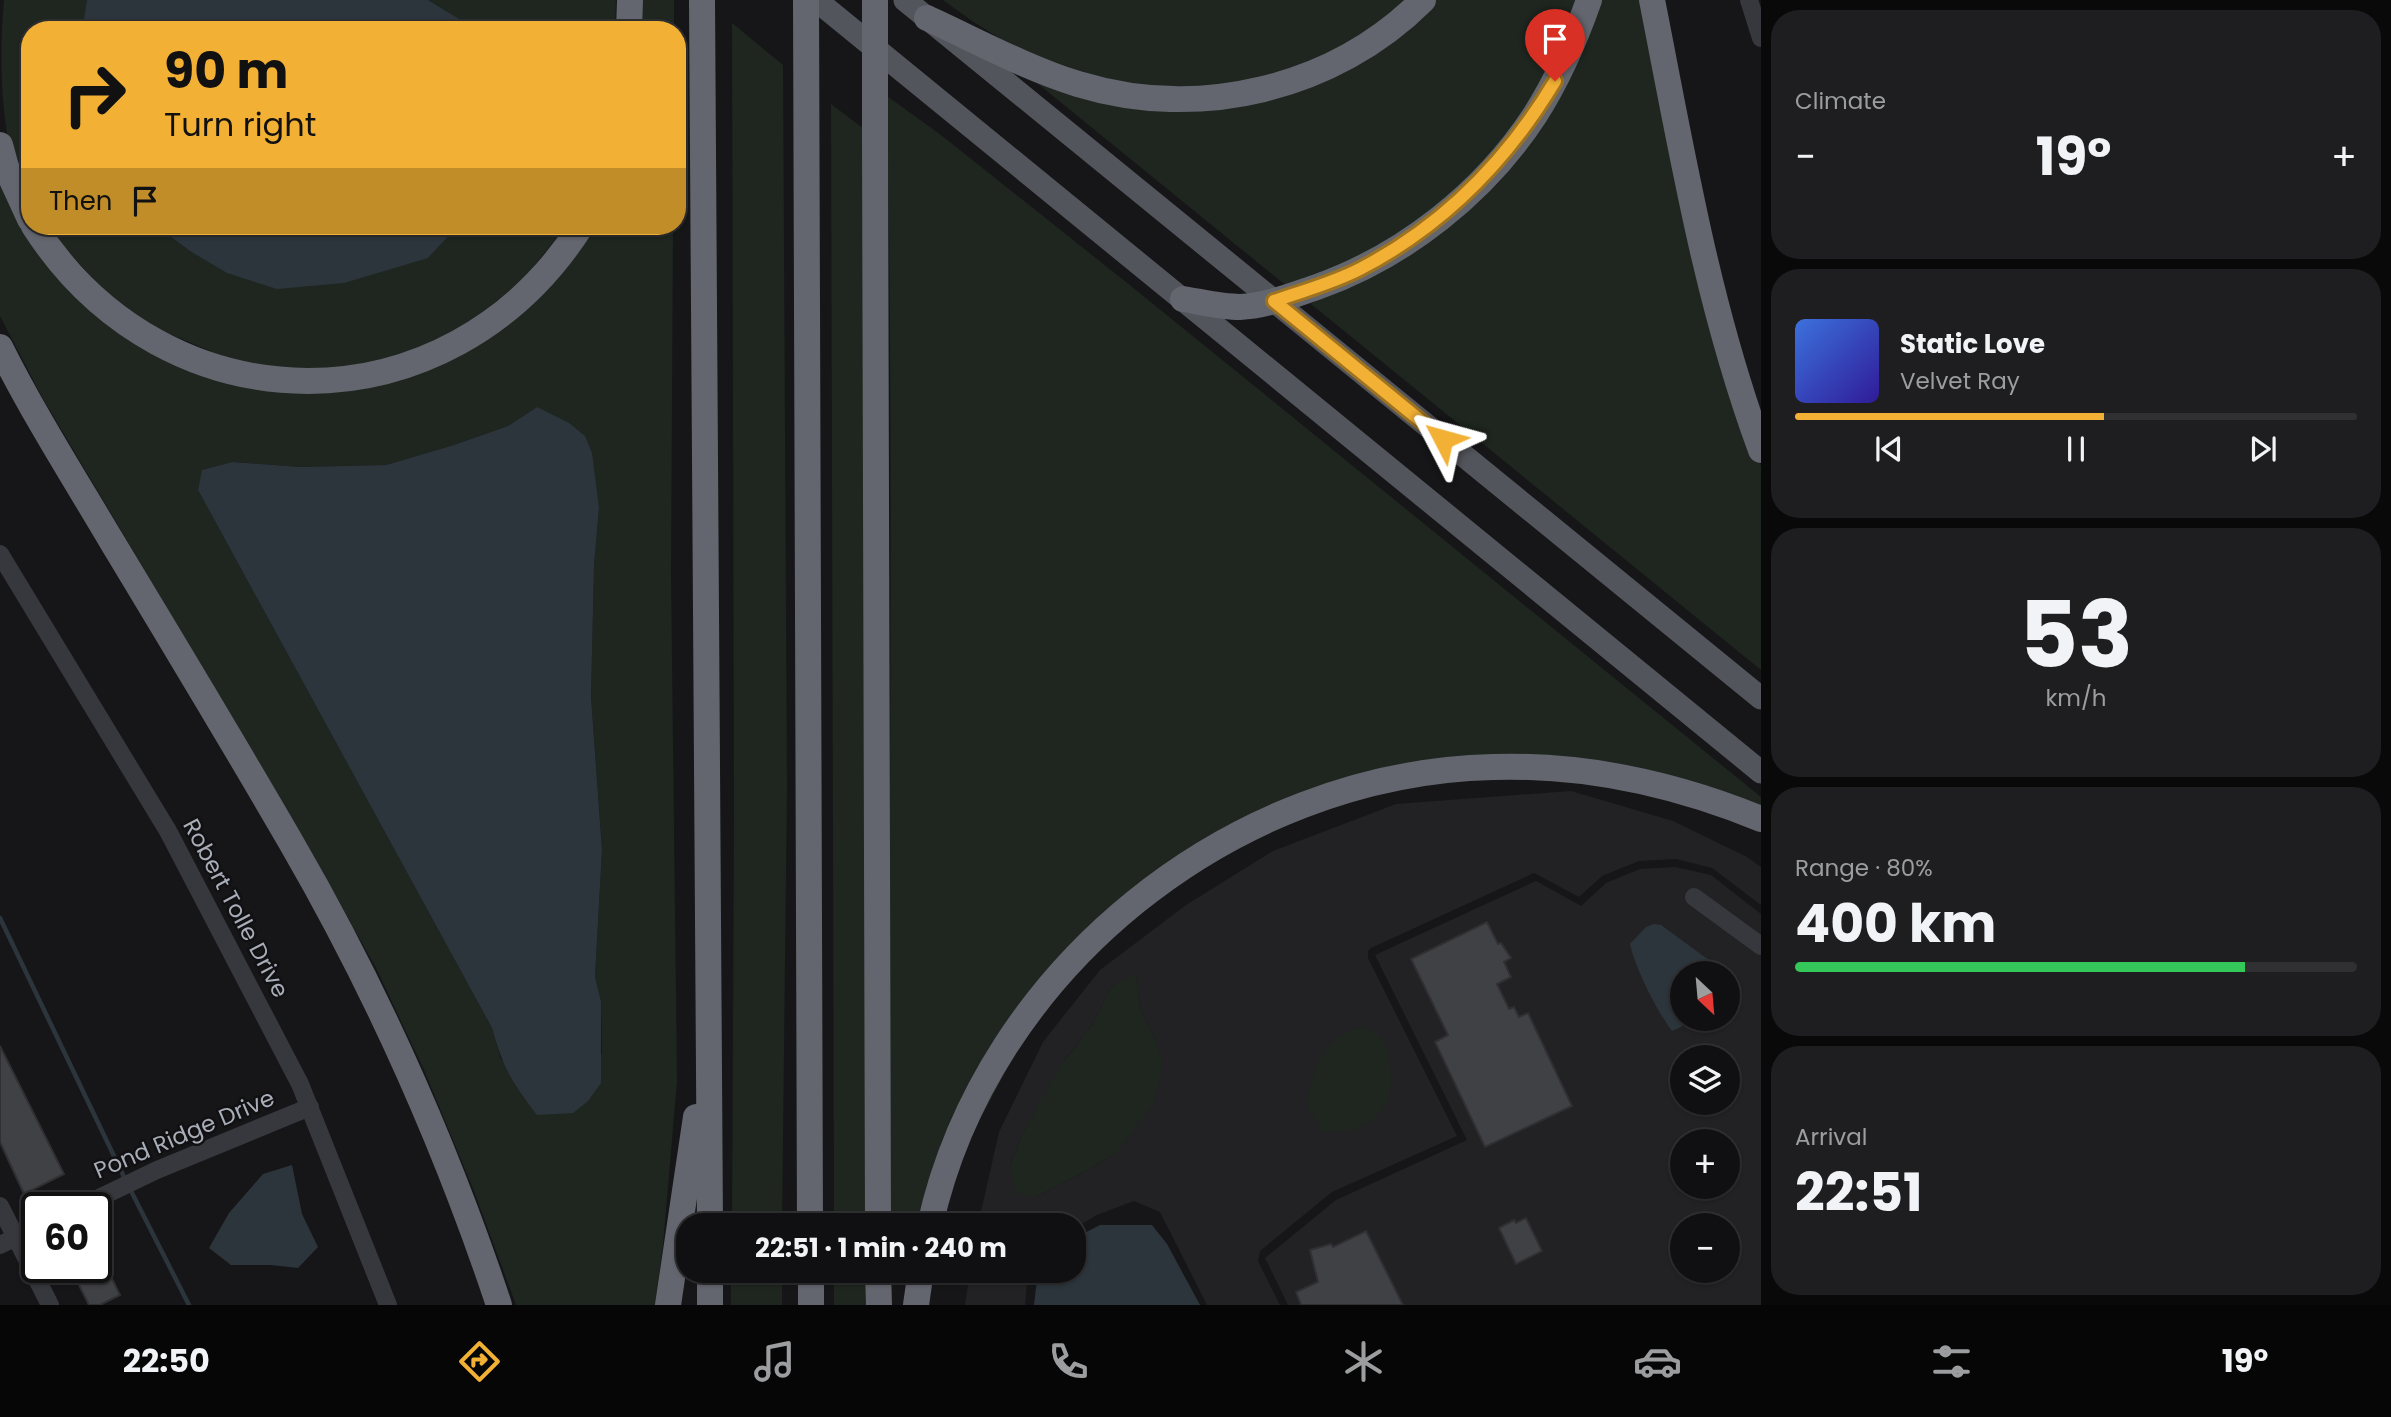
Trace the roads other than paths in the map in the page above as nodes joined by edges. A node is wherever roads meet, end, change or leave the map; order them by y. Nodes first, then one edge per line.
1 (630, 0) edge
2 (806, 0) edge
3 (816, 0) edge
4 (874, 0) edge
5 (905, 0) edge
6 (1423, 0) edge
7 (1589, 0) edge
8 (1653, 0) edge
9 (1749, 0) edge
10 (702, 1) edge
11 (927, 18) junction
12 (629, 21) edge
13 (1761, 38) edge
14 (0, 145) edge
15 (21, 200) edge
16 (41, 235) edge
17 (574, 235) edge
18 (1183, 299) junction
19 (1274, 301) junction
20 (0, 347) edge
21 (1761, 450) edge
22 (0, 554) edge
23 (1761, 698) edge
24 (1761, 772) edge
25 (1761, 819) edge
26 (1695, 897) dead end
27 (1761, 946) edge
28 (709, 1036) junction
29 (310, 1107) junction
30 (112, 1192) edge
31 (0, 1206) edge
32 (710, 1213) edge
33 (810, 1213) edge
34 (878, 1213) edge
35 (934, 1213) edge
36 (8, 1241) edge
37 (710, 1283) edge
38 (811, 1283) edge
39 (878, 1283) edge
40 (919, 1283) edge
41 (50, 1305) edge
42 (388, 1305) edge
43 (499, 1305) edge
44 (668, 1305) edge
45 (710, 1305) edge
46 (811, 1305) edge
47 (878, 1305) edge
48 (916, 1305) edge

1 - 12 highway
2 - 33 highway
3 - 18 main road
4 - 34 highway, bridge
5 - 11 main road
6 - 11 highway
7 - 19 highway
8 - 21 highway
9 - 13 street
10 - 28 highway
11 - 19 main road
14 - 15 highway
16 - 17 highway
18 - 19 highway
18 - 24 main road
19 - 23 main road
20 - 43 highway
22 - 29 street, Robert Tolle Drive
25 - 35 highway
26 - 27 street
28 - 32 highway
28 - 44 highway
29 - 30 street, Pond Ridge Drive
29 - 42 street, Robert Tolle Drive
31 - 36 street
36 - 41 street
37 - 45 highway
38 - 46 highway
39 - 47 highway
40 - 48 highway

